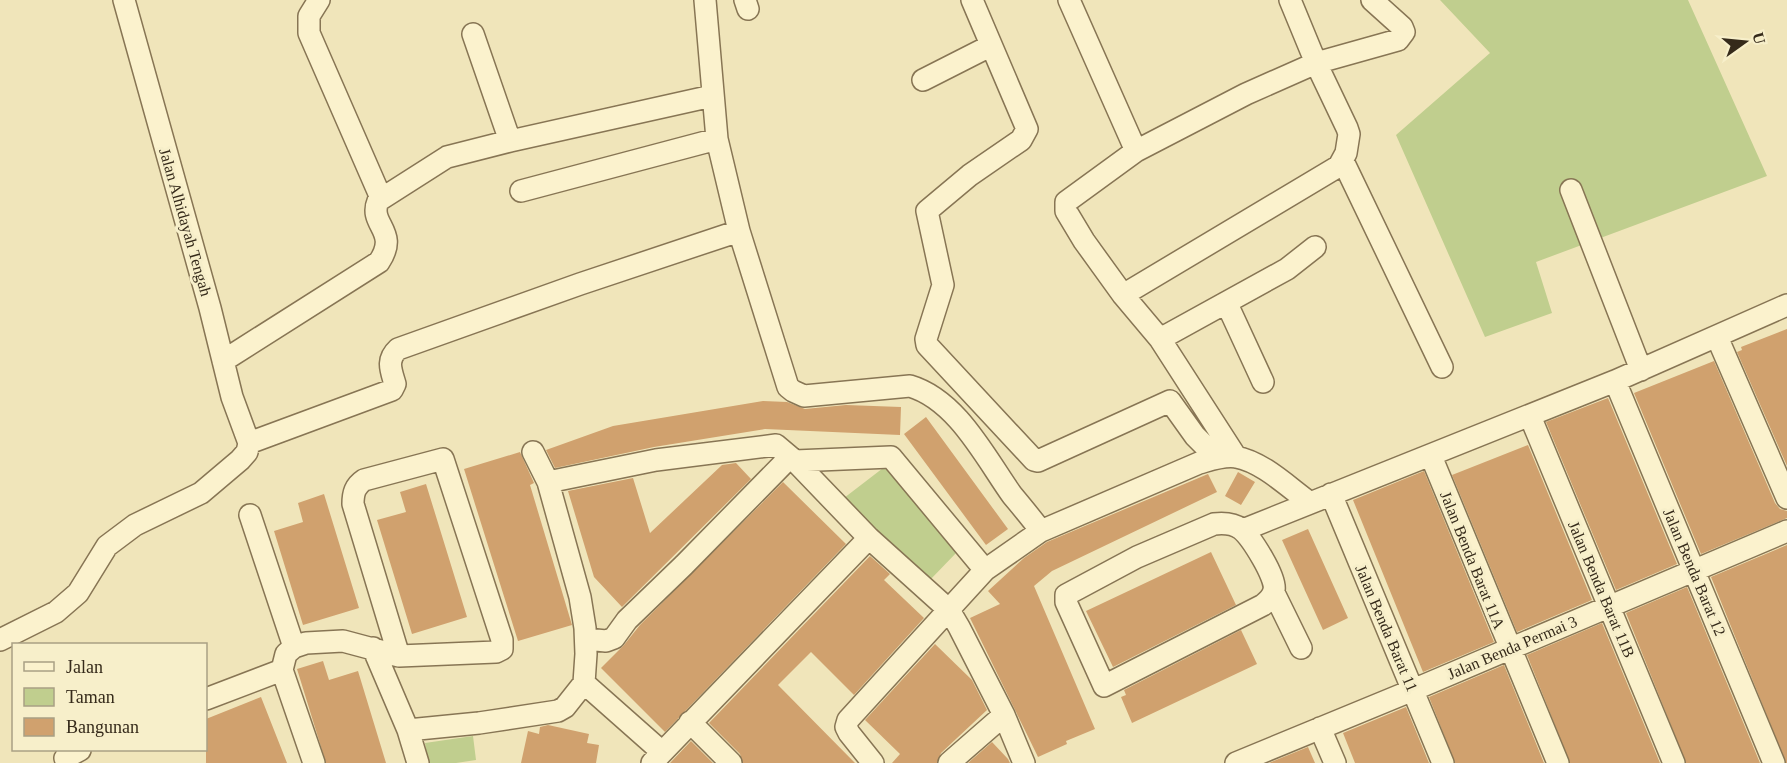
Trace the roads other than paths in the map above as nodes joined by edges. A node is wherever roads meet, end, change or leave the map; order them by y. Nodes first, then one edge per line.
1 (124, 0) edge
2 (319, 0) edge
3 (705, 0) edge
4 (972, 0) edge
5 (1069, 0) edge
6 (1290, 0) edge
7 (1372, 0) edge
8 (473, 34) dead end
9 (990, 46) junction
10 (1316, 63) junction
11 (923, 80) dead end
12 (712, 96) junction
13 (717, 139) junction
14 (510, 141) junction
15 (1136, 151) junction
16 (1343, 161) junction
17 (521, 190) dead end
18 (1571, 190) dead end
19 (381, 198) junction
20 (739, 231) junction
21 (1315, 247) dead end
22 (1123, 295) junction
23 (1227, 304) junction
24 (1787, 305) edge
25 (1717, 337) junction
26 (1160, 339) junction
27 (224, 362) junction
28 (1442, 367) dead end
29 (1641, 370) junction
30 (1615, 381) junction
31 (1263, 382) dead end
32 (1530, 416) junction
33 (249, 443) junction
34 (533, 452) dead end
35 (1431, 456) junction
36 (1226, 457) junction
37 (792, 459) junction
38 (548, 482) junction
39 (1331, 494) junction
40 (1787, 498) edge
41 (1309, 502) junction
42 (250, 515) dead end
43 (1243, 530) junction
44 (1041, 531) junction
45 (1787, 531) edge
46 (869, 538) junction
47 (1694, 569) junction
48 (986, 570) junction
49 (1274, 593) junction
50 (1608, 606) junction
51 (949, 610) junction
52 (586, 639) junction
53 (7, 641) edge
54 (294, 647) junction
55 (373, 648) junction
56 (1301, 648) dead end
57 (1510, 648) junction
58 (399, 656) junction
59 (282, 670) junction
60 (584, 683) junction
61 (1413, 690) junction
62 (207, 699) edge
63 (1004, 715) junction
64 (690, 722) junction
65 (1320, 728) junction
66 (408, 730) junction
67 (657, 758) edge
68 (314, 763) edge
69 (418, 763) edge
70 (731, 763) edge
71 (873, 763) edge
72 (949, 763) edge
73 (1024, 763) edge
74 (1236, 763) edge
75 (1335, 763) edge
76 (1443, 763) edge
77 (1558, 763) edge
78 (1674, 763) edge
79 (1774, 763) edge

1 - 27 street, Jalan Alhidayah Tengah
2 - 19 street
3 - 12 street
4 - 9 street
5 - 15 street
6 - 10 street
7 - 10 street
8 - 14 street
9 - 11 street
9 - 36 street
10 - 15 street
10 - 16 street
12 - 13 street
12 - 14 street
13 - 17 street
13 - 20 street
14 - 19 street
15 - 22 street
16 - 22 street
16 - 28 street
18 - 29 street
19 - 27 street
20 - 33 street
20 - 44 street
21 - 23 street
22 - 26 street
23 - 26 street
23 - 31 street
24 - 25 street
25 - 29 street
25 - 40 street
26 - 36 street
27 - 33 street, Jalan Alhidayah Tengah
29 - 30 street
30 - 32 street
30 - 47 street, Jalan Benda Barat 12
32 - 35 street
32 - 50 street, Jalan Benda Barat 11B
33 - 53 street
34 - 38 street
35 - 39 street
35 - 57 street, Jalan Benda Barat 11A
36 - 41 street
36 - 44 street
37 - 38 street
37 - 46 street
37 - 48 street
37 - 52 street
38 - 52 street
39 - 41 street
39 - 61 street, Jalan Benda Barat 11
41 - 43 street
42 - 54 street
43 - 49 street
43 - 49 street
44 - 48 street
45 - 47 street, Jalan Benda Permai 3
46 - 51 street
46 - 64 street
47 - 50 street, Jalan Benda Permai 3
47 - 79 street, Jalan Benda Barat 12
48 - 51 street
49 - 56 street
50 - 57 street, Jalan Benda Permai 3
50 - 78 street, Jalan Benda Barat 11B
51 - 63 street
51 - 71 street
52 - 60 street
54 - 55 street
54 - 59 street
55 - 58 street
55 - 66 street
57 - 61 street, Jalan Benda Permai 3
57 - 77 street, Jalan Benda Barat 11A
58 - 58 street
59 - 62 street
59 - 68 street
60 - 66 street
60 - 67 street
61 - 65 street, Jalan Benda Permai 3
61 - 76 street, Jalan Benda Barat 11
63 - 72 street
63 - 73 street
64 - 67 street
64 - 70 street
65 - 74 street, Jalan Benda Permai 3
65 - 75 street
66 - 69 street

